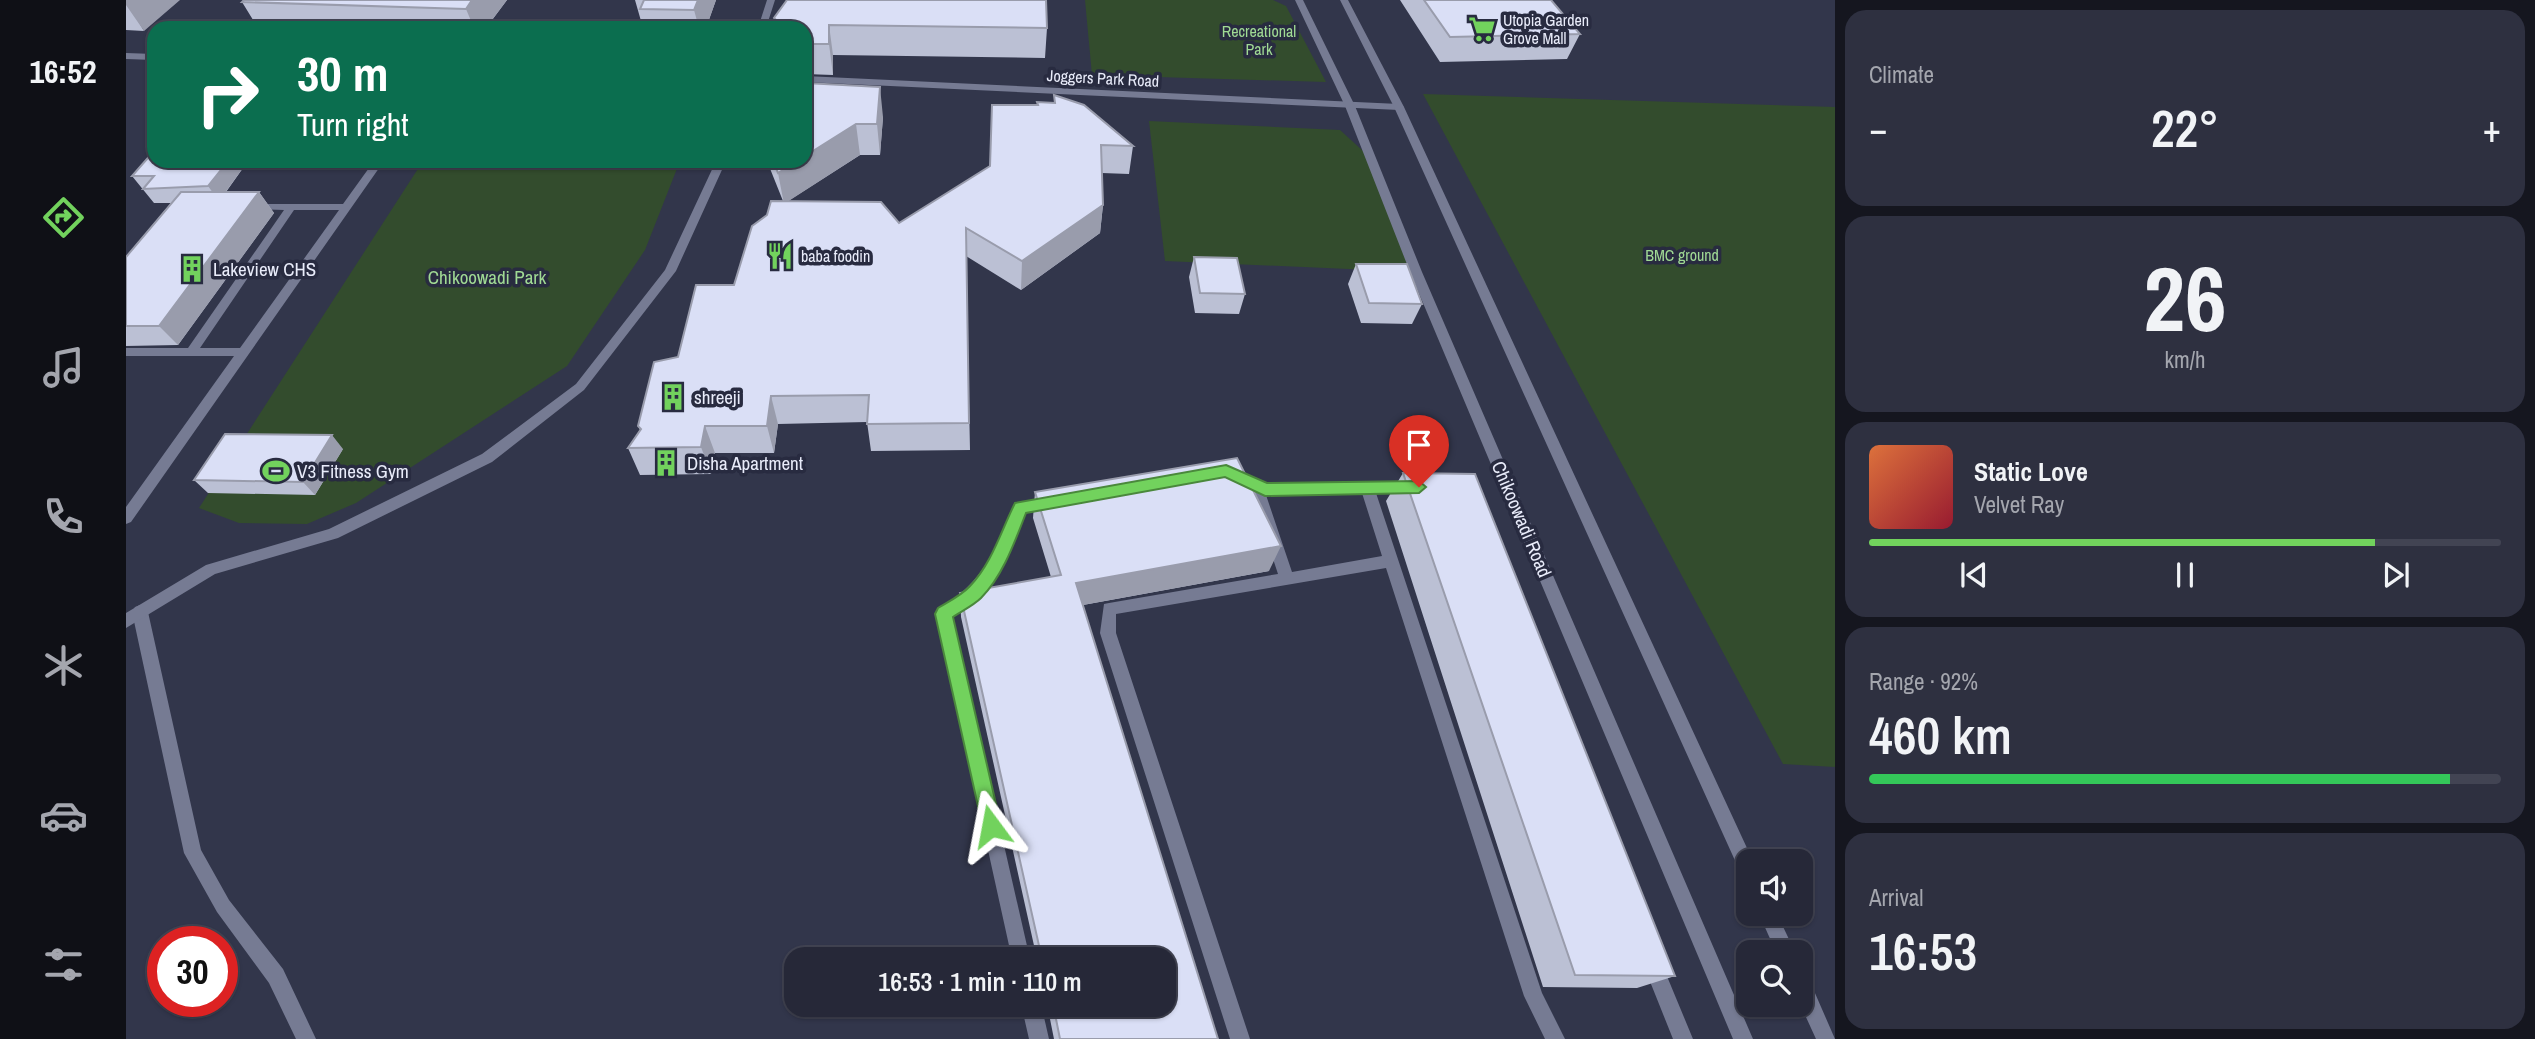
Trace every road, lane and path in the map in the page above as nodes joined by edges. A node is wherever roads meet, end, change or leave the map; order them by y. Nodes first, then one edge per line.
1 (771, 0) edge
2 (1299, 0) edge
3 (1344, 0) edge
4 (764, 21) edge
5 (126, 56) edge
6 (147, 57) edge
7 (812, 79) edge
8 (1350, 106) junction
9 (1399, 107) junction
10 (374, 168) edge
11 (718, 168) edge
12 (242, 206) edge
13 (291, 207) junction
14 (346, 207) junction
15 (126, 352) edge
16 (191, 352) junction
17 (243, 352) junction
18 (1212, 474) edge
19 (1255, 484) junction
20 (1432, 487) edge
21 (1367, 488) junction
22 (1062, 500) edge
23 (126, 518) edge
24 (1391, 561) junction
25 (1287, 579) junction
26 (133, 616) edge
27 (1738, 849) edge
28 (1645, 945) edge
29 (1018, 947) edge
30 (1813, 1010) edge
31 (1034, 1017) edge
32 (306, 1039) edge
33 (1039, 1039) edge
34 (1240, 1039) edge
35 (1555, 1039) edge
36 (1683, 1039) edge
37 (1743, 1039) edge
38 (1826, 1039) edge

1 - 4 street
2 - 8 street, Chikoowadi Road
3 - 9 street
5 - 6 street
7 - 8 street, Joggers Park Road
8 - 9 street, Joggers Park Road
8 - 37 street, Chikoowadi Road
9 - 27 street
10 - 14 street
11 - 26 street
12 - 13 street
13 - 14 street
13 - 16 street
14 - 17 street
15 - 16 street
16 - 17 street
17 - 23 street
18 - 19 street
19 - 21 street
19 - 25 street
20 - 21 street
21 - 24 street
22 - 29 street
24 - 25 street
24 - 35 street
25 - 34 street
26 - 32 street
28 - 36 street
30 - 38 street
31 - 33 street

